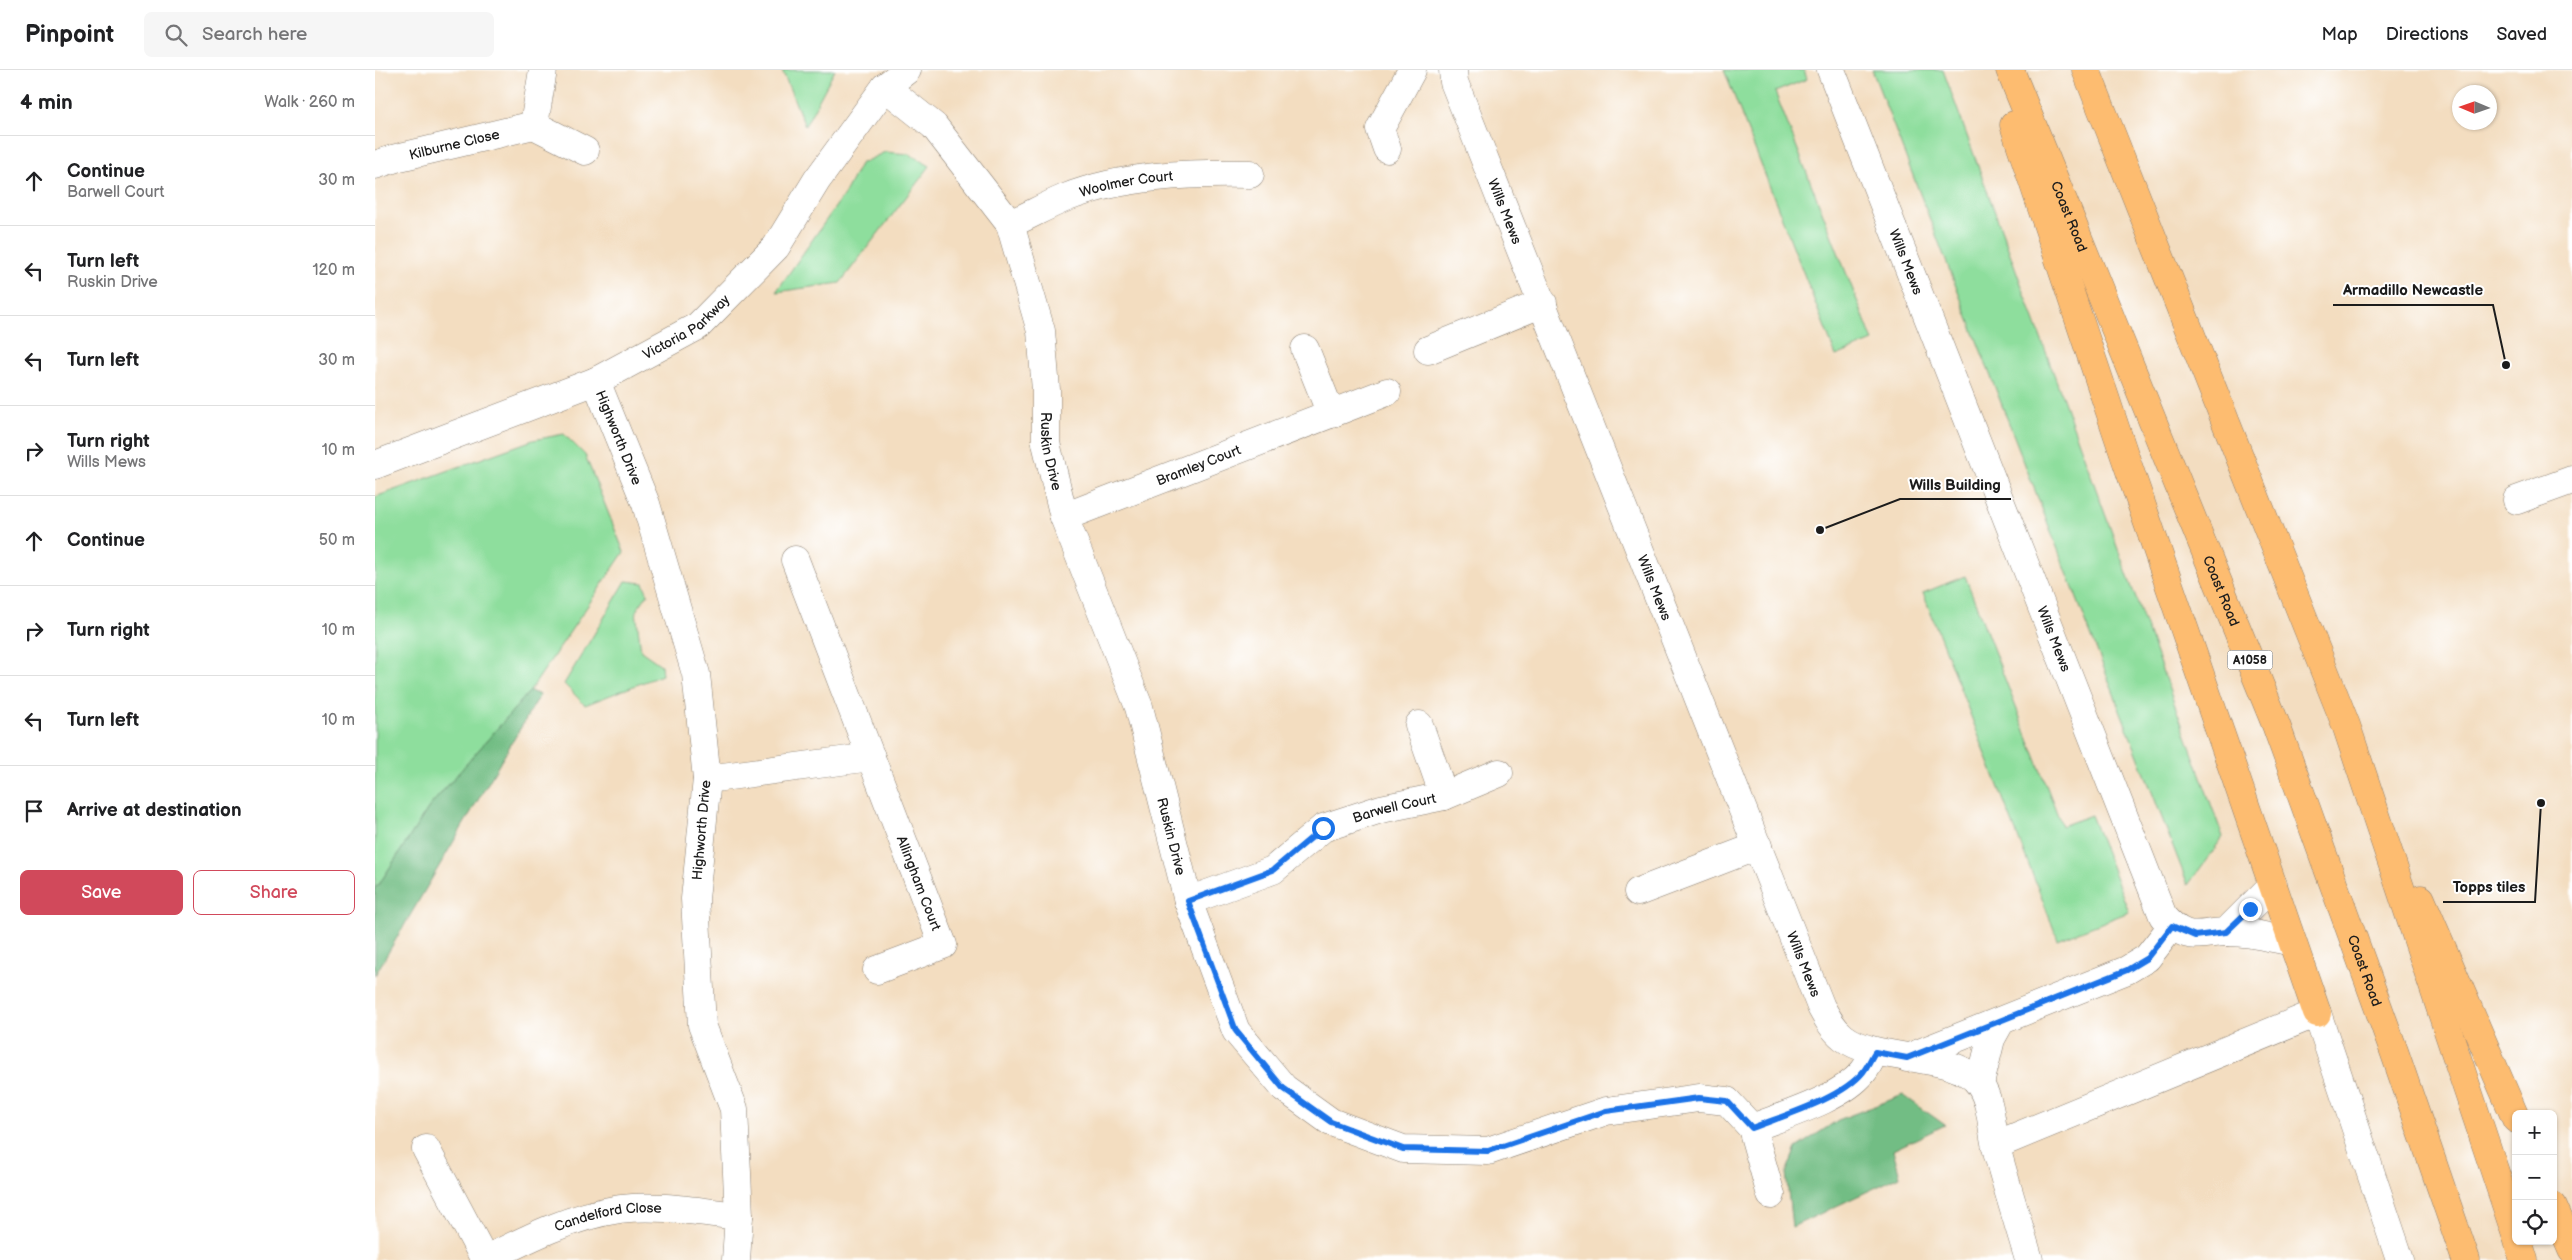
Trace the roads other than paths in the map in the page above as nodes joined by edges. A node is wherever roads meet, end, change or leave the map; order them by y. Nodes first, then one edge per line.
1 (543, 70) edge
2 (907, 70) edge
3 (1412, 70) edge
4 (1453, 70) edge
5 (1831, 70) edge
6 (1996, 70) edge
7 (2010, 70) edge
8 (2085, 70) edge
9 (885, 87) junction
10 (534, 125) junction
11 (1387, 149) dead end
12 (585, 151) dead end
13 (375, 165) edge
14 (1250, 174) dead end
15 (1010, 224) junction
16 (1543, 303) junction
17 (1305, 349) dead end
18 (1429, 350) dead end
19 (597, 381) junction
20 (1387, 392) dead end
21 (1331, 414) junction
22 (375, 465) edge
23 (2572, 480) edge
24 (2517, 500) dead end
25 (1065, 517) junction
26 (795, 560) dead end
27 (1419, 725) dead end
28 (2346, 725) junction
29 (871, 757) junction
30 (1499, 773) dead end
31 (707, 779) junction
32 (1444, 796) junction
33 (1758, 846) junction
34 (2273, 885) junction
35 (1638, 892) dead end
36 (1188, 901) junction
37 (2172, 926) junction
38 (2226, 932) junction
39 (2292, 942) junction
40 (877, 970) dead end
41 (2317, 1013) junction
42 (2001, 1021) junction
43 (1875, 1052) junction
44 (1907, 1058) junction
45 (1980, 1084) junction
46 (2512, 1110) edge
47 (1752, 1128) junction
48 (1996, 1146) junction
49 (426, 1149) dead end
50 (1771, 1195) dead end
51 (2557, 1215) edge
52 (739, 1216) junction
53 (2512, 1223) edge
54 (2519, 1245) edge
55 (2572, 1250) edge
56 (485, 1260) edge
57 (736, 1260) edge
58 (2029, 1260) edge
59 (2400, 1260) edge
60 (2466, 1260) edge
61 (2524, 1260) edge

1 - 10 street
2 - 9 street, Victoria Parkway
3 - 11 street
4 - 16 street, Wills Mews
5 - 37 street, Wills Mews
6 - 34 highway
7 - 60 highway, Coast Road / A1058
8 - 28 highway
9 - 15 street, Ruskin Drive
9 - 19 street, Victoria Parkway
10 - 12 street
10 - 13 street, Kilburne Close
14 - 15 street, Woolmer Court
15 - 25 street, Ruskin Drive
16 - 18 street
16 - 33 street, Wills Mews
17 - 21 street
19 - 22 street, Victoria Parkway
19 - 31 street, Highworth Drive
20 - 21 street, Bramley Court
21 - 25 street, Bramley Court
23 - 24 street
25 - 36 street, Ruskin Drive
26 - 29 street, Allingham Court
27 - 32 street, Barwell Court
28 - 46 highway
28 - 53 highway
29 - 31 street
29 - 40 street, Allingham Court
30 - 32 street, Barwell Court
31 - 52 street, Highworth Drive
32 - 36 street, Barwell Court
33 - 35 street
33 - 43 street, Wills Mews
34 - 38 street
34 - 39 highway
36 - 47 street, Ruskin Drive
37 - 38 street
37 - 42 street
38 - 39 street
39 - 41 highway
41 - 48 street
41 - 59 street
42 - 44 street
42 - 45 street
43 - 44 street, Wills Mews
43 - 47 street
44 - 45 street, Wills Mews
45 - 48 street
47 - 50 street, Ruskin Drive
48 - 58 street
49 - 56 street, Candelford Close
51 - 55 highway
52 - 56 street, Candelford Close
52 - 57 street, Highworth Drive
54 - 61 highway

